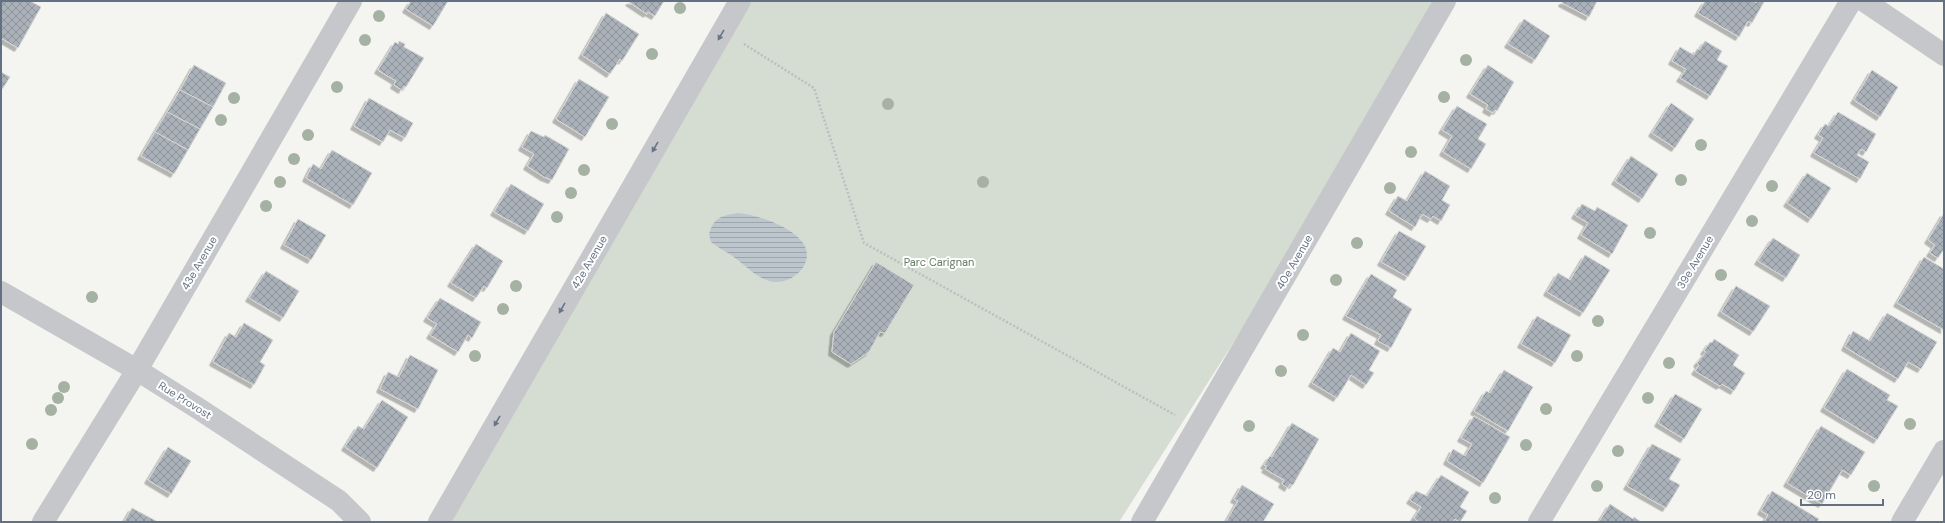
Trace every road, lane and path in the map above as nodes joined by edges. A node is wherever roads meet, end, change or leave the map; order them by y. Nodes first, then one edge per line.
1 (351, 1) edge
2 (740, 1) edge
3 (1445, 1) edge
4 (1851, 1) edge
5 (1864, 1) edge
6 (723, 31) junction
7 (1944, 55) edge
8 (1, 292) edge
9 (137, 370) junction
10 (1197, 428) junction
11 (1944, 451) edge
12 (44, 522) edge
13 (360, 522) edge
14 (439, 522) edge
15 (1142, 522) edge
16 (1539, 522) edge
17 (1902, 522) edge

1 - 9 street, 43e Avenue
2 - 6 street, 42e Avenue
3 - 10 street, 40e Avenue
4 - 16 street, 39e Avenue
5 - 7 street
6 - 10 path
6 -> 14 street, 42e Avenue
8 - 9 street, Rue Provost
9 - 12 street, 43e Avenue
9 - 13 street, Rue Provost
10 - 15 street, 40e Avenue
11 - 17 street

